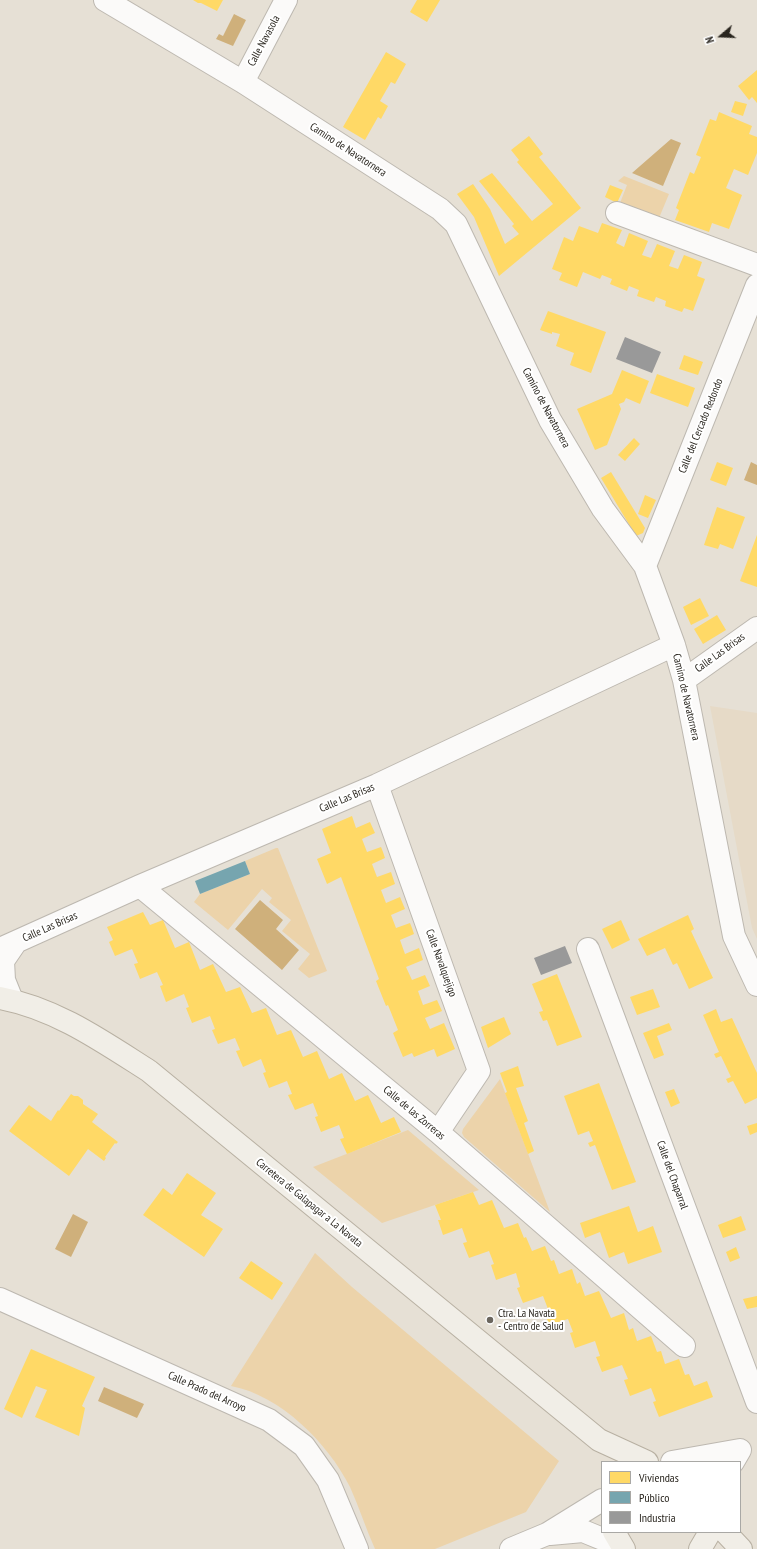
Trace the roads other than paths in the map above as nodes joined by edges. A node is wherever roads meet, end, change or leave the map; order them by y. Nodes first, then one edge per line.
1 (105, 0) edge
2 (286, 0) edge
3 (242, 82) junction
4 (617, 213) dead end
5 (757, 265) edge
6 (757, 285) edge
7 (749, 331) edge
8 (645, 566) junction
9 (757, 628) edge
10 (674, 645) junction
11 (684, 680) junction
12 (377, 785) junction
13 (140, 886) junction
14 (8, 945) edge
15 (588, 949) dead end
16 (757, 985) edge
17 (6, 999) edge
18 (438, 1132) junction
19 (0, 1299) edge
20 (684, 1346) dead end
21 (757, 1402) edge
22 (599, 1440) junction
23 (743, 1451) edge
24 (607, 1461) edge
25 (645, 1461) edge
26 (678, 1461) edge
27 (601, 1501) edge
28 (709, 1533) edge
29 (726, 1533) edge
30 (547, 1534) junction
31 (620, 1543) edge
32 (357, 1549) edge
33 (511, 1549) edge
34 (700, 1549) edge
35 (741, 1549) edge

1 - 3 street, Camino de Navatornera
2 - 3 street, Calle Navasola
3 - 8 street, Camino de Navatornera
4 - 5 street
6 - 7 street, Calle del Cercado Redondo
7 - 8 street, Calle del Cercado Redondo
8 - 10 street, Camino de Navatornera
9 - 11 street, Calle Las Brisas
10 - 11 street, Camino de Navatornera
10 - 12 street, Calle Las Brisas
11 - 16 street, Camino de Navatornera
12 - 13 street, Calle Las Brisas
12 - 18 street, Calle Navalquejigo
13 - 14 street, Calle Las Brisas
13 - 18 street, Calle de las Zorreras
14 - 17 street, Calle Las Brisas
15 - 21 street, Calle del Chaparral
17 - 22 main road, Carretera de Galapagar a La Navata
18 - 20 street, Calle de las Zorreras
19 - 32 street, Calle Prado del Arroyo
22 - 24 main road
22 - 25 main road, Carretera de Galapagar a La Navata
23 - 26 street
27 - 30 street
28 - 34 main road
29 - 35 main road
30 - 31 street
30 - 33 street

